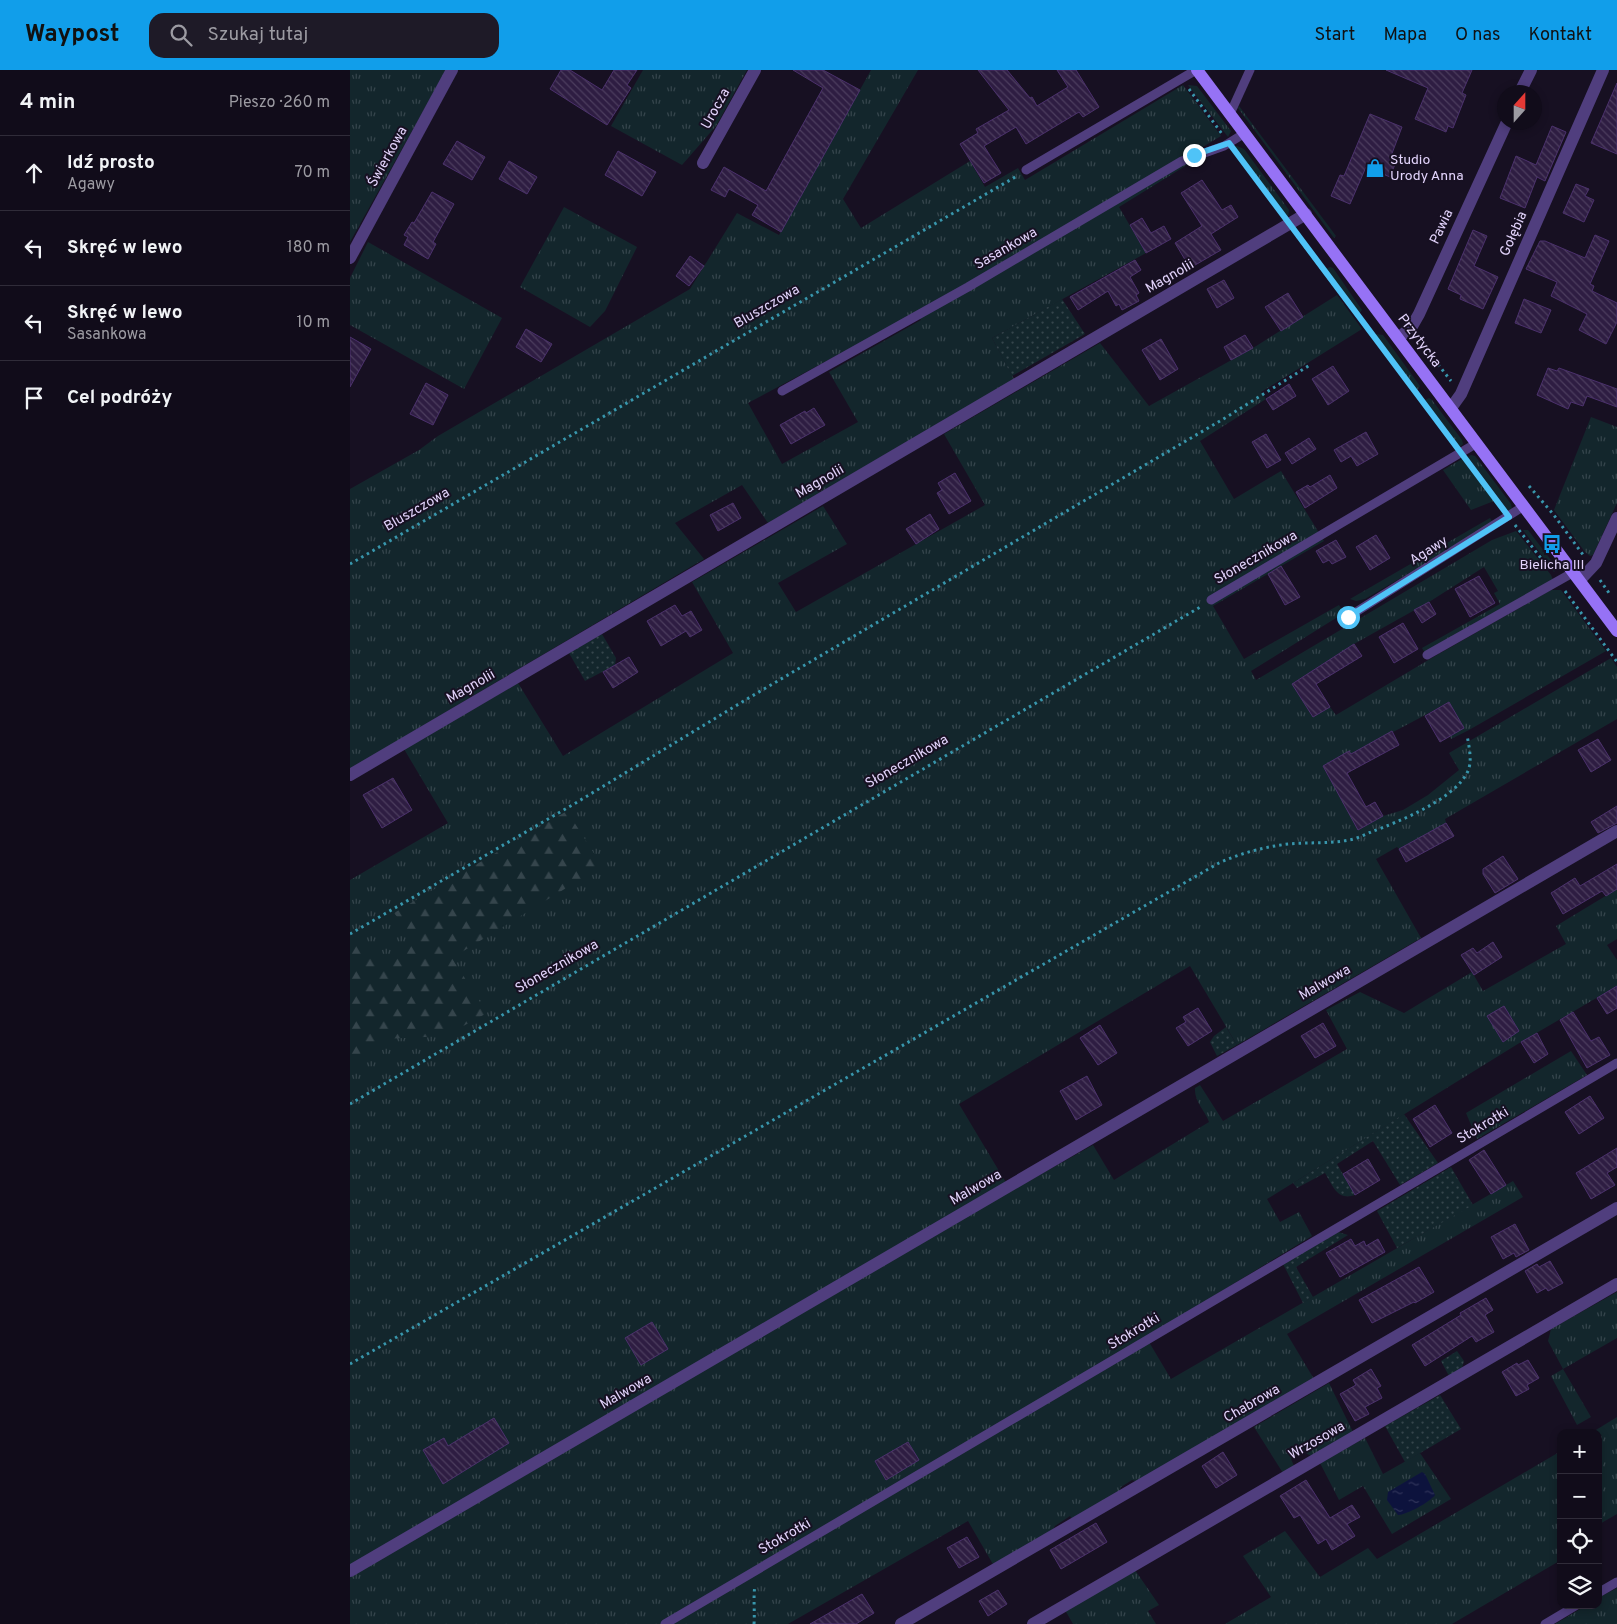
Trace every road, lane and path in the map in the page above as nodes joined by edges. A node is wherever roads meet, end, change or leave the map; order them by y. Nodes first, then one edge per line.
1 (452, 70) edge
2 (755, 70) edge
3 (1197, 70) edge
4 (1250, 70) edge
5 (1531, 70) edge
6 (1603, 70) edge
7 (1181, 78) junction
8 (1524, 85) edge
9 (1230, 114) junction
10 (1503, 130) edge
11 (1245, 134) junction
12 (1229, 143) junction
13 (703, 163) dead end
14 (1026, 170) joint
15 (1306, 214) junction
16 (1288, 225) junction
17 (350, 258) edge
18 (1398, 338) junction
19 (1310, 365) dead end
20 (782, 391) dead end
21 (1451, 408) junction
22 (1477, 443) junction
23 (1461, 453) junction
24 (1524, 506) junction
25 (1509, 517) junction
26 (1617, 518) edge
27 (350, 564) edge
28 (1577, 576) junction
29 (1558, 581) junction
30 (1211, 600) joint
31 (1348, 617) dead end
32 (1617, 631) edge
33 (1427, 655) dead end
34 (1617, 662) edge
35 (1467, 735) dead end
36 (350, 775) edge
37 (1617, 831) edge
38 (350, 934) edge
39 (1617, 1063) edge
40 (350, 1104) edge
41 (1617, 1208) edge
42 (1617, 1284) edge
43 (350, 1364) edge
44 (762, 1566) junction
45 (350, 1572) edge
46 (1617, 1582) edge
47 (1602, 1591) edge
48 (1571, 1609) edge
49 (665, 1624) edge
50 (754, 1624) edge
51 (901, 1624) edge
52 (1033, 1624) edge
53 (1545, 1624) edge

1 - 17 street, Świerkowa
2 - 13 street, Urocza
3 - 7 lane
3 - 9 main road, Przytycka
4 - 9 lane
5 - 8 street
6 - 21 street, Gołębia
7 - 12 path
7 - 14 lane
9 - 11 main road, Przytycka
10 - 18 street, Pawia
11 - 12 lane, Sasankowa
11 - 15 main road, Przytycka
12 - 16 path
12 - 20 lane, Sasankowa
14 - 27 path, Bluszczowa
15 - 16 street, Magnolii
15 - 18 main road, Przytycka
16 - 23 path
16 - 36 street, Magnolii
18 - 21 main road, Przytycka
19 - 38 path
21 - 22 main road, Przytycka
22 - 23 lane, Słonecznikowa
22 - 24 main road, Przytycka
23 - 25 path
23 - 30 lane, Słonecznikowa
24 - 25 lane, Agawy
24 - 28 main road, Przytycka
25 - 29 path
25 - 31 lane, Agawy
26 - 28 street
28 - 29 lane
28 - 32 main road, Przytycka
29 - 33 lane
29 - 34 path
30 - 40 path, Słonecznikowa
35 - 43 path
37 - 45 street, Malwowa
39 - 44 lane, Stokrotki
41 - 51 street, Chabrowa
42 - 52 street, Wrzosowa
44 - 49 lane, Stokrotki
44 - 50 path
46 - 47 lane
48 - 53 lane

